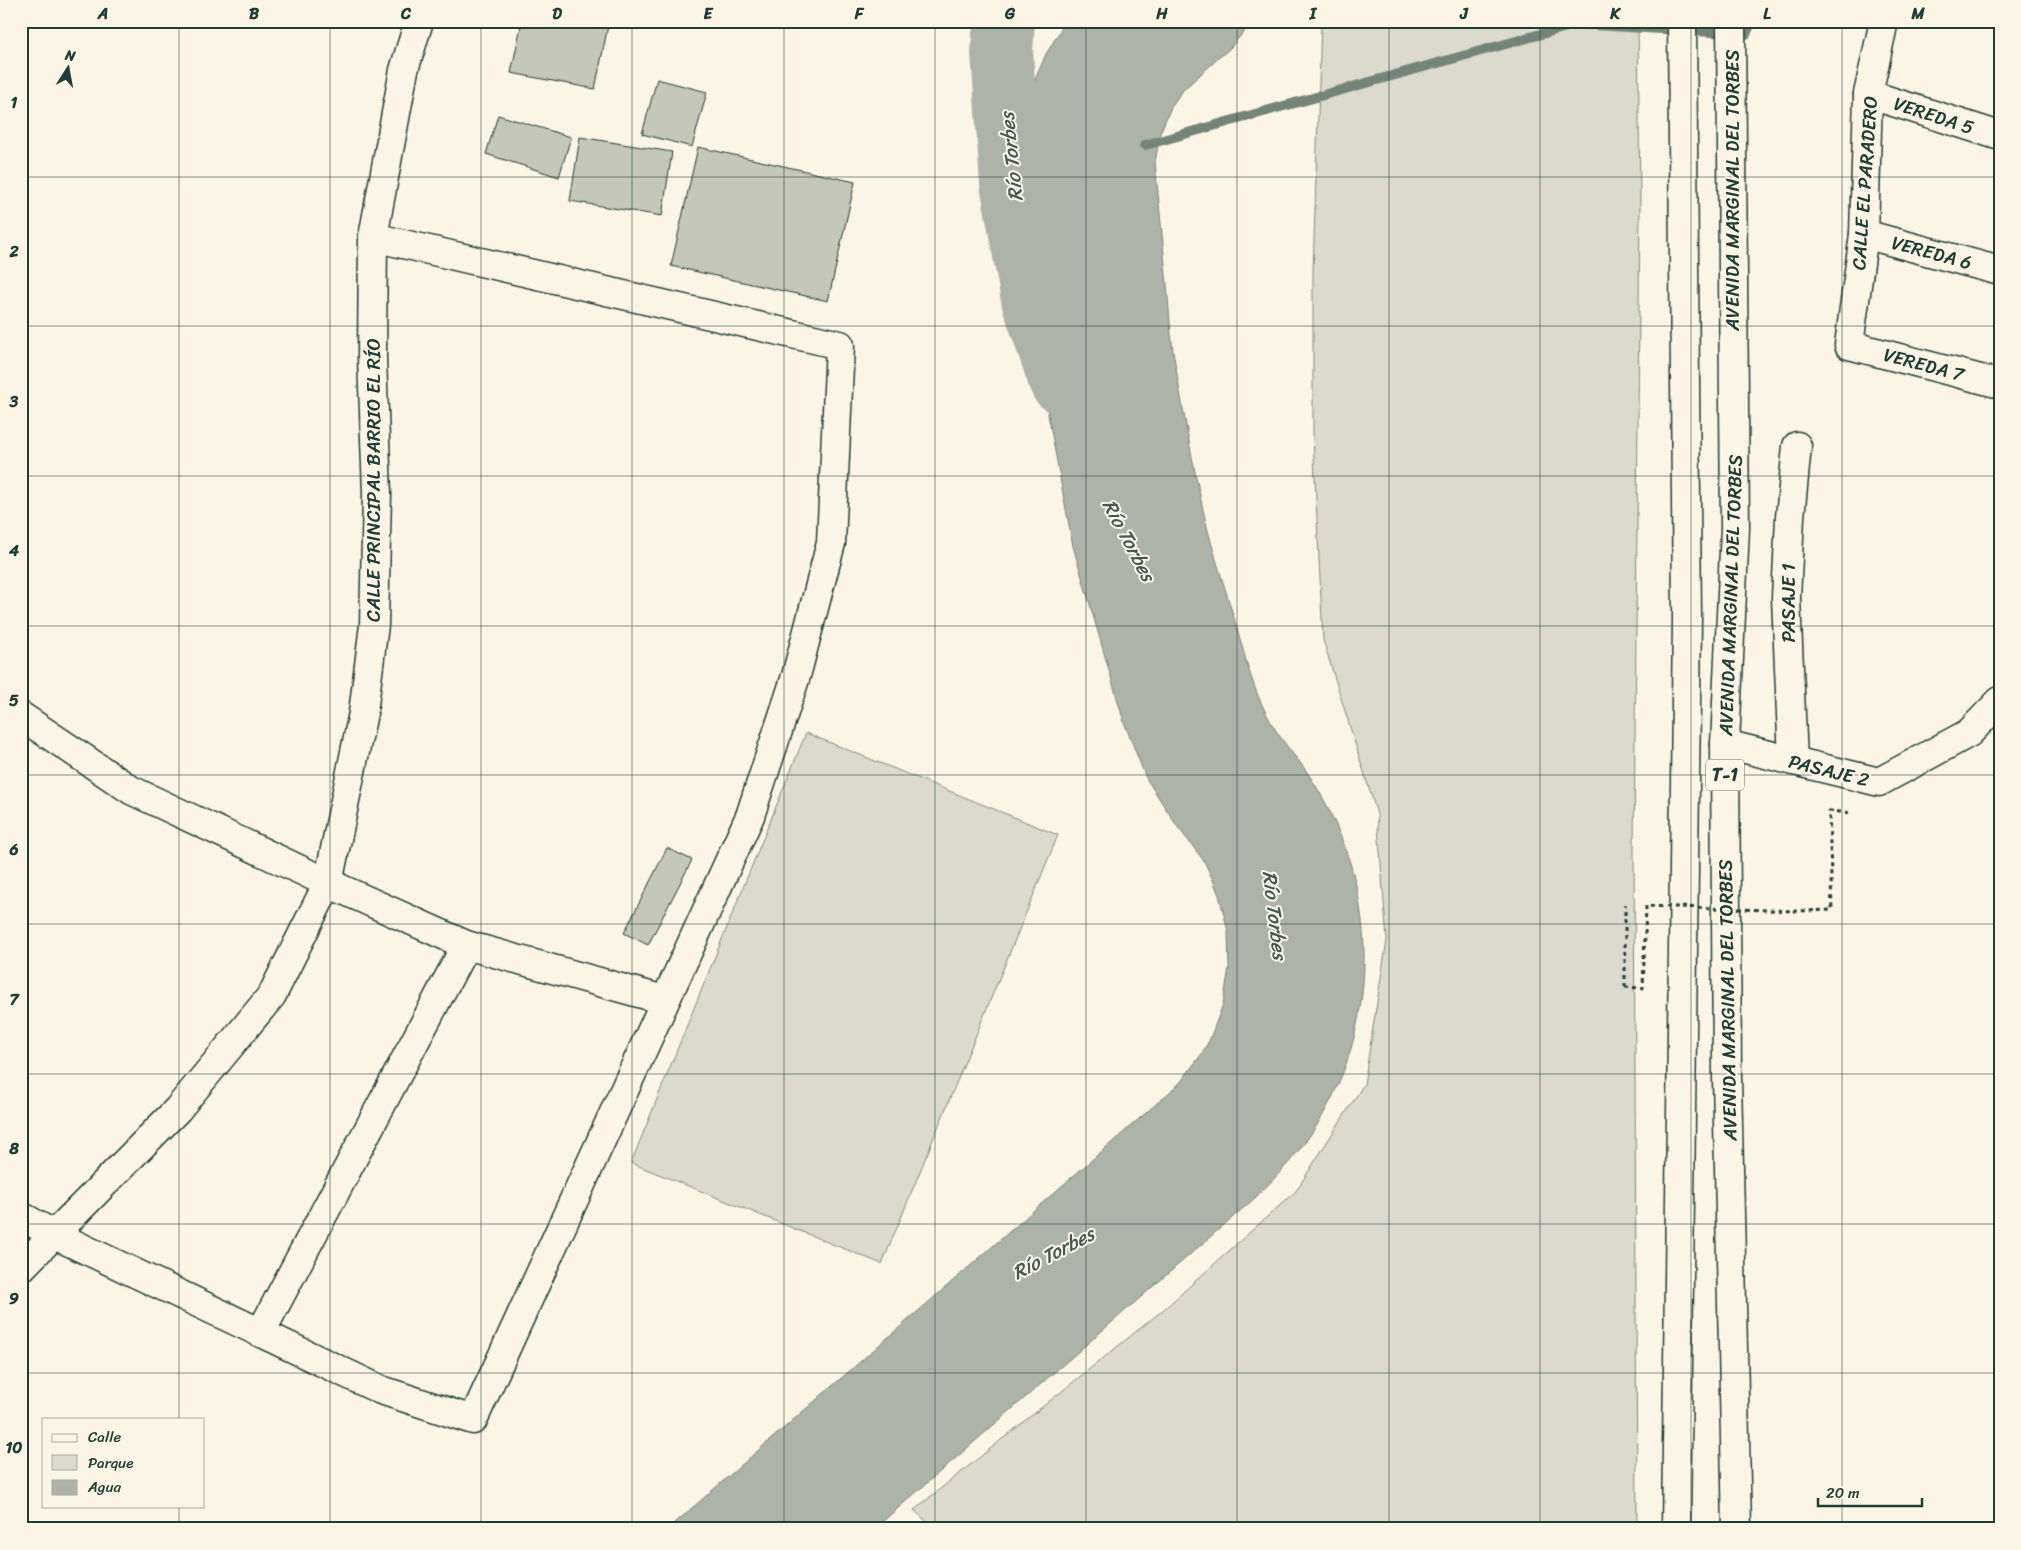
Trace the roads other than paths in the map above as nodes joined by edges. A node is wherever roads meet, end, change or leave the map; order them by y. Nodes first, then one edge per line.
1 (419, 21) edge
2 (1682, 21) edge
3 (1731, 21) edge
4 (1884, 21) edge
5 (1868, 94) junction
6 (2000, 136) edge
7 (1864, 234) junction
8 (373, 237) junction
9 (2000, 271) edge
10 (1848, 345) joint
11 (2000, 384) edge
12 (1797, 446) dead end
13 (2000, 701) edge
14 (21, 716) edge
15 (1725, 744) junction
16 (1793, 761) junction
17 (328, 883) junction
18 (466, 945) junction
19 (664, 1000) junction
20 (21, 1216) edge
21 (55, 1235) junction
22 (21, 1268) edge
23 (261, 1332) junction
24 (1676, 1529) edge
25 (1736, 1529) edge

1 - 8 main road, CALLE PRINCIPAL BARRIO EL RÍO
2 - 24 main road, T-1
3 - 15 main road, AVENIDA MARGINAL DEL TORBES / T-1
4 - 5 main road, CALLE EL PARADERO
5 - 6 main road, VEREDA 5
5 - 7 main road, CALLE EL PARADERO
7 - 9 main road, VEREDA 6
7 - 10 main road, CALLE EL PARADERO
8 - 17 main road, CALLE PRINCIPAL BARRIO EL RÍO
8 - 19 main road
10 - 11 main road, VEREDA 7
12 - 16 main road, PASAJE 1
13 - 16 main road, PASAJE 2
14 - 17 main road
15 - 16 main road, PASAJE 2
15 - 25 main road, AVENIDA MARGINAL DEL TORBES / T-1
17 - 18 main road
17 - 21 main road, CALLE PRINCIPAL BARRIO EL RÍO
18 - 19 main road
18 - 23 main road
19 - 23 main road
20 - 21 main road
21 - 22 main road, CALLE PRINCIPAL BARRIO EL RÍO
21 - 23 main road

